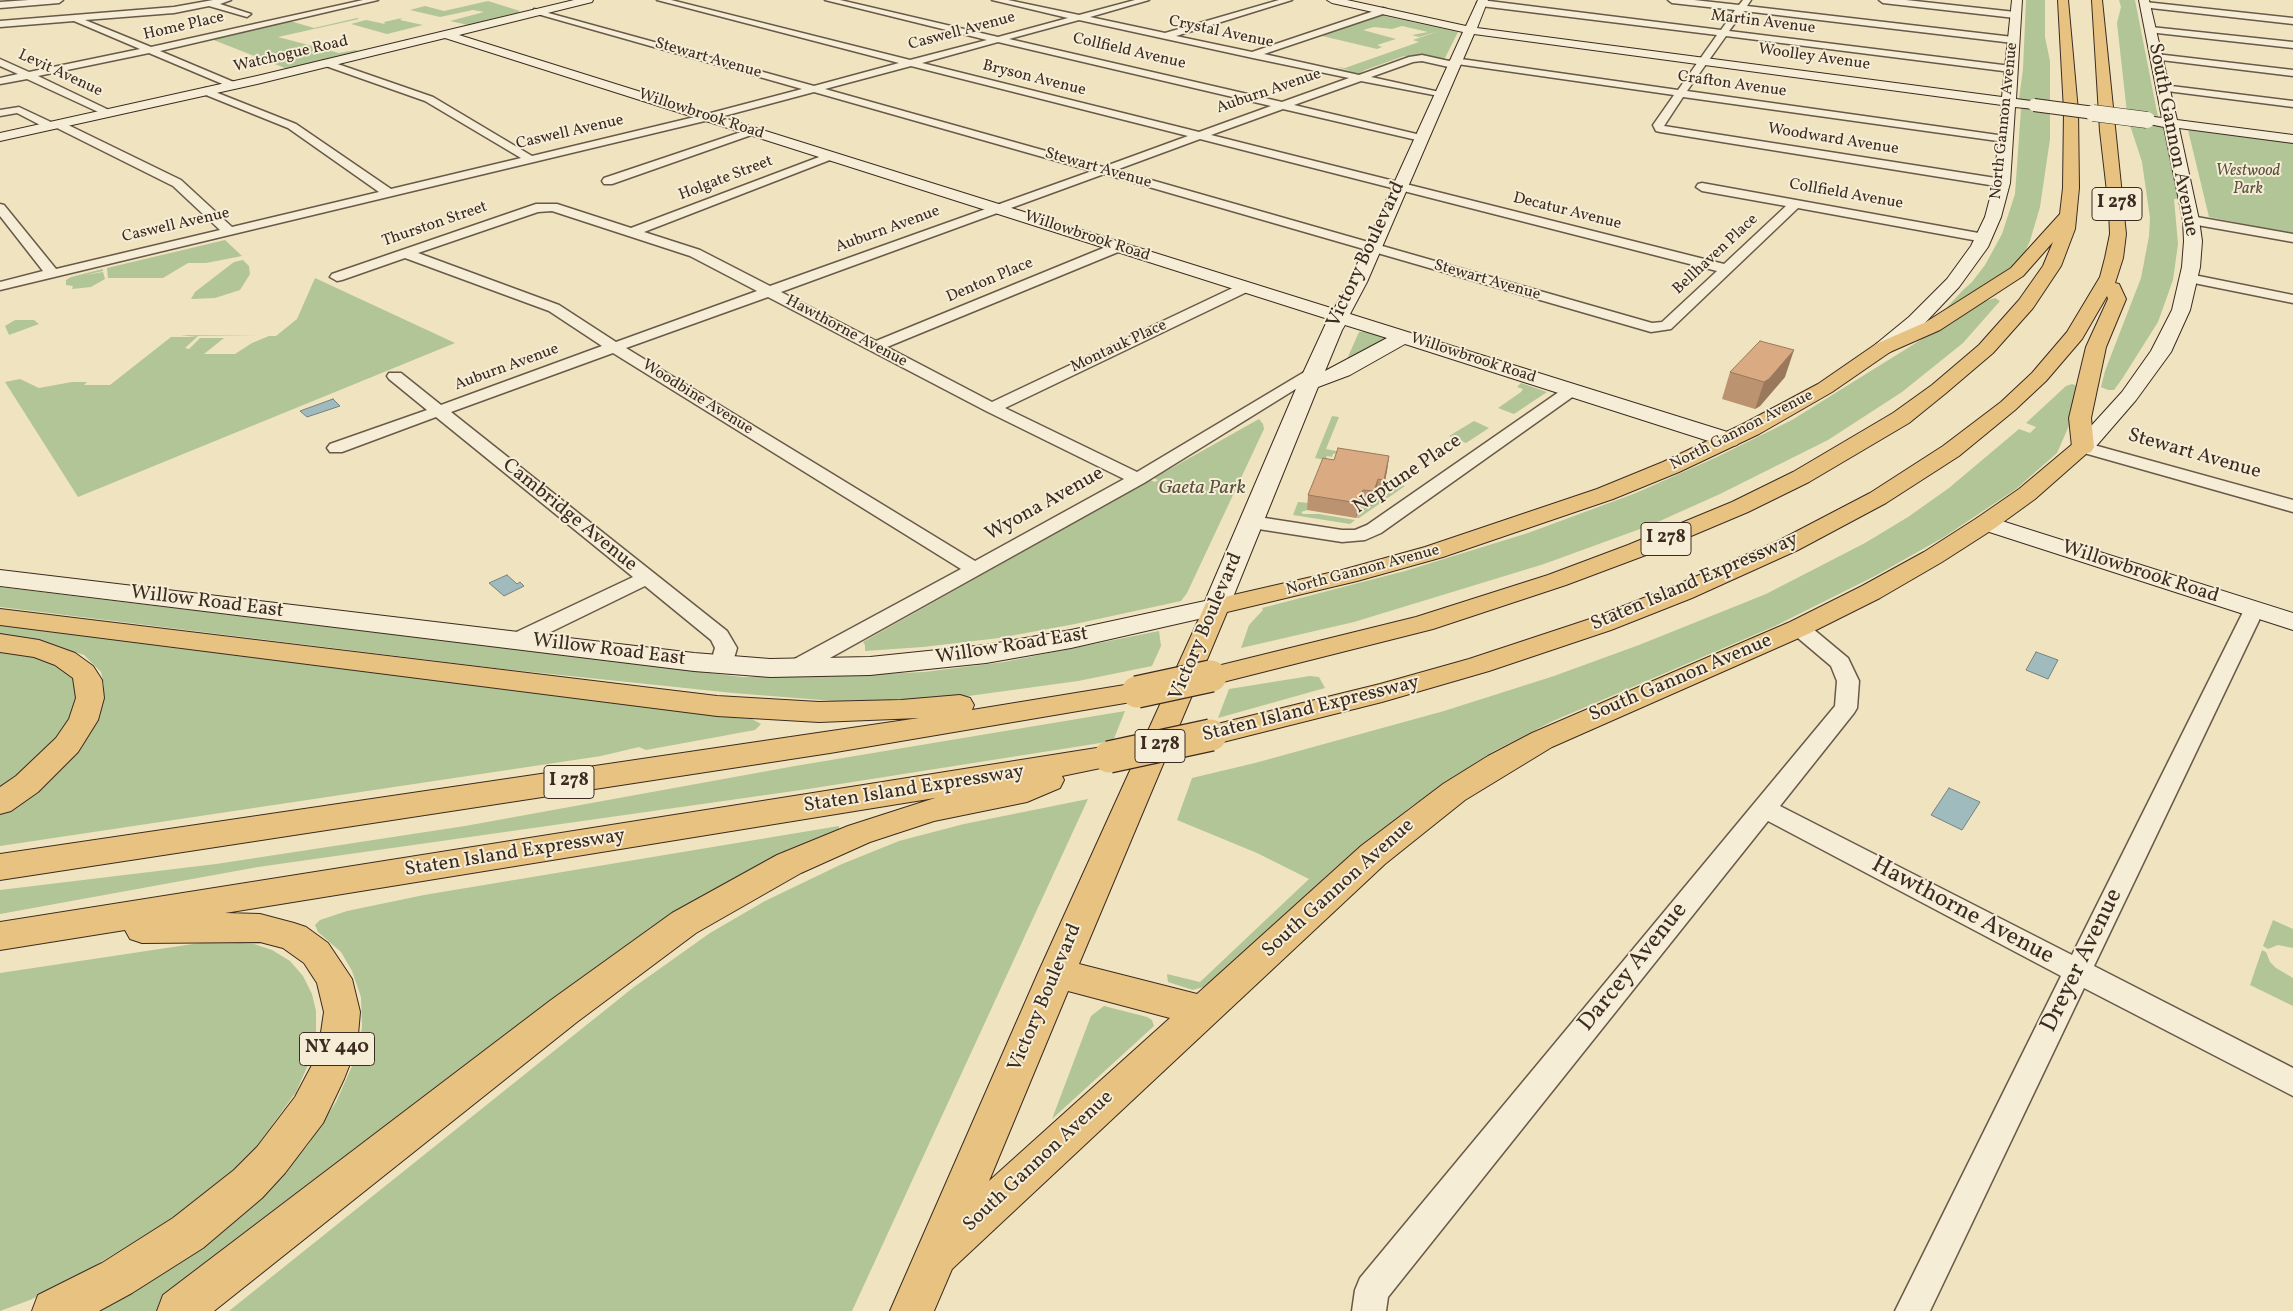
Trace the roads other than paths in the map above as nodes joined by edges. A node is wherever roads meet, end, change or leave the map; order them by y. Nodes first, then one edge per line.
1 (59, 0) edge
2 (227, 0) edge
3 (374, 0) edge
4 (588, 0) edge
5 (661, 0) edge
6 (829, 0) edge
7 (996, 0) edge
8 (1145, 0) edge
9 (1288, 0) edge
10 (1332, 0) edge
11 (1672, 0) edge
12 (1883, 0) edge
13 (2016, 0) edge
14 (2063, 0) edge
15 (2097, 0) edge
16 (1482, 1) edge
17 (2145, 3) edge
18 (211, 4) junction
19 (1744, 4) edge
20 (0, 5) edge
21 (516, 5) dead end
22 (2277, 8) dead end
23 (537, 11) junction
24 (1383, 11) junction
25 (247, 14) dead end
26 (2015, 15) junction
27 (74, 18) junction
28 (1080, 18) junction
29 (2283, 20) junction
30 (2293, 21) edge
31 (0, 24) edge
32 (1468, 30) junction
33 (2151, 30) junction
34 (1723, 33) junction
35 (445, 34) junction
36 (1166, 36) junction
37 (999, 39) junction
38 (2013, 40) junction
39 (2293, 46) edge
40 (150, 50) junction
41 (1252, 55) junction
42 (2156, 57) junction
43 (1703, 61) junction
44 (0, 62) edge
45 (326, 63) junction
46 (910, 63) junction
47 (1454, 63) junction
48 (2011, 69) junction
49 (2293, 73) edge
50 (27, 76) junction
51 (1360, 78) junction
52 (0, 81) edge
53 (232, 86) junction
54 (2163, 88) junction
55 (814, 89) junction
56 (205, 92) junction
57 (1680, 93) junction
58 (1440, 95) junction
59 (2008, 102) junction
60 (2293, 104) edge
61 (1281, 106) junction
62 (0, 113) edge
63 (107, 113) junction
64 (709, 117) junction
65 (2171, 123) junction
66 (54, 125) junction
67 (753, 131) junction
68 (1196, 136) junction
69 (0, 137) edge
70 (1421, 138) junction
71 (2005, 139) junction
72 (2293, 139) edge
73 (831, 156) junction
74 (530, 159) junction
75 (1102, 170) junction
76 (608, 182) dead end
77 (2002, 183) junction
78 (1400, 187) junction
79 (1702, 188) dead end
80 (388, 193) junction
81 (1795, 204) junction
82 (545, 206) joint
83 (0, 208) edge
84 (998, 209) junction
85 (2069, 215) junction
86 (2191, 220) junction
87 (228, 230) junction
88 (634, 232) junction
89 (1984, 238) junction
90 (2293, 238) edge
91 (1118, 247) junction
92 (1373, 248) junction
93 (405, 254) junction
94 (1727, 269) junction
95 (51, 272) junction
96 (336, 277) dead end
97 (2109, 277) junction
98 (2189, 278) junction
99 (0, 286) edge
100 (1246, 287) junction
101 (770, 292) junction
102 (2293, 299) edge
103 (1339, 317) junction
104 (1658, 328) joint
105 (1403, 337) junction
106 (875, 347) junction
107 (615, 348) junction
108 (1883, 348) junction
109 (395, 376) dead end
110 (1310, 379) junction
111 (1572, 390) junction
112 (992, 408) junction
113 (439, 412) junction
114 (1729, 440) junction
115 (2083, 447) junction
116 (336, 448) dead end
117 (1138, 479) junction
118 (2293, 506) edge
119 (1252, 522) junction
120 (1986, 523) junction
121 (975, 569) junction
122 (0, 578) edge
123 (646, 578) junction
124 (1216, 607) junction
125 (2254, 610) junction
126 (0, 617) edge
127 (2293, 622) edge
128 (1799, 628) junction
129 (517, 640) junction
130 (0, 644) edge
131 (720, 665) junction
132 (795, 668) junction
133 (1140, 687) junction
134 (1109, 757) junction
135 (0, 803) edge
136 (1764, 808) junction
137 (0, 867) edge
138 (15, 934) edge
139 (2078, 972) junction
140 (1056, 973) junction
141 (1204, 1011) junction
142 (2293, 1083) edge
143 (934, 1258) junction
144 (54, 1311) edge
145 (179, 1311) edge
146 (912, 1311) edge
147 (1369, 1311) edge
148 (1912, 1311) edge

1 - 20 street
2 - 18 street
3 - 40 street, Home Place
4 - 23 main road, Watchogue Road
5 - 46 street, Bryson Avenue
6 - 37 street, Collfield Avenue
7 - 28 street, Crystal Avenue
8 - 28 street, Caswell Avenue
9 - 36 street
10 - 24 main road, Woolley Avenue
11 - 19 street
12 - 26 street
13 - 26 main road, North Gannon Avenue
14 - 85 main road, I 278
15 - 97 main road, Staten Island Expressway / I 278
16 - 32 main road, Victory Boulevard
16 - 34 street, Martin Avenue
17 - 29 street
17 - 33 main road, South Gannon Avenue
18 - 25 street
18 - 27 street
19 - 34 street
19 - 38 street
21 - 23 main road
22 - 29 street
23 - 35 main road, Watchogue Road
23 - 55 street, Stewart Avenue
24 - 32 main road, Woolley Avenue
24 - 41 street
26 - 38 main road, North Gannon Avenue
27 - 31 street
27 - 40 street
28 - 36 street, Crystal Avenue
28 - 37 street, Caswell Avenue
29 - 30 street
32 - 43 main road, Woolley Avenue
32 - 47 main road, Victory Boulevard
33 - 39 street
33 - 42 main road, South Gannon Avenue
34 - 43 street
34 - 48 street, Martin Avenue
35 - 45 main road, Watchogue Road
35 - 64 main road, Willowbrook Road
36 - 41 street, Crystal Avenue
37 - 46 street, Caswell Avenue
37 - 61 street, Collfield Avenue
38 - 48 main road, North Gannon Avenue
40 - 50 street, Home Place
40 - 53 street
41 - 51 street, Crystal Avenue
42 - 49 street
42 - 54 main road, South Gannon Avenue
43 - 57 street
43 - 59 main road, Woolley Avenue
44 - 50 street, Levit Avenue
45 - 53 main road, Watchogue Road
45 - 74 street
46 - 55 street, Caswell Avenue
46 - 68 street, Bryson Avenue
47 - 51 street, Auburn Avenue
47 - 57 street, Crafton Avenue
47 - 58 main road, Victory Boulevard
48 - 59 main road, North Gannon Avenue
50 - 52 street, Home Place
50 - 63 street, Levit Avenue
51 - 58 street, Crystal Avenue
51 - 61 street, Auburn Avenue
53 - 56 main road, Watchogue Road
54 - 60 street
54 - 65 main road, South Gannon Avenue
55 - 64 street, Caswell Avenue
55 - 75 street, Stewart Avenue
56 - 63 main road, Watchogue Road
56 - 80 street
57 - 71 street, Crafton Avenue
57 - 77 street, Woodward Avenue
58 - 70 main road, Victory Boulevard
59 - 65 main road, Woolley Avenue, bridge
59 - 71 main road, North Gannon Avenue
61 - 68 street, Auburn Avenue
61 - 70 street, Collfield Avenue
62 - 66 street
63 - 66 main road, Watchogue Road
64 - 67 main road, Willowbrook Road
64 - 74 street, Caswell Avenue
65 - 72 main road, Woolley Avenue
65 - 86 main road, South Gannon Avenue
66 - 69 main road, Watchogue Road
66 - 87 street
67 - 73 main road, Willowbrook Road
67 - 76 street
68 - 75 street, Auburn Avenue
68 - 78 street, Bryson Avenue
70 - 78 main road, Victory Boulevard
71 - 77 main road, North Gannon Avenue
73 - 84 main road, Willowbrook Road
73 - 88 street, Holgate Street
74 - 80 street, Caswell Avenue
75 - 84 street, Auburn Avenue
75 - 92 street, Stewart Avenue
77 - 89 main road, North Gannon Avenue
78 - 92 main road, Victory Boulevard
78 - 94 street, Decatur Avenue
79 - 81 street, Collfield Avenue
80 - 87 street, Caswell Avenue
81 - 89 street, Collfield Avenue
81 - 94 street, Bellhaven Place
82 - 88 street, Hawthorne Avenue
82 - 93 street, Thurston Street
83 - 95 street
84 - 91 main road, Willowbrook Road
84 - 101 street, Auburn Avenue
85 - 108 main road
85 - 133 main road, I 278, bridge
86 - 90 street
86 - 98 main road, South Gannon Avenue
87 - 95 street, Caswell Avenue
88 - 101 street, Hawthorne Avenue
89 - 108 main road, North Gannon Avenue
91 - 100 main road, Willowbrook Road
91 - 106 street, Denton Place
92 - 103 main road, Victory Boulevard
92 - 104 street, Stewart Avenue
93 - 96 street, Thurston Street
93 - 107 street, Woodbine Avenue
94 - 104 street, Bellhaven Place
95 - 99 street, Caswell Avenue
97 - 115 main road
97 - 134 main road, Staten Island Expressway / I 278, bridge
98 - 102 street
98 - 115 main road, South Gannon Avenue
100 - 103 main road, Willowbrook Road
100 - 112 street, Montauk Place
101 - 106 street, Hawthorne Avenue
101 - 107 street, Auburn Avenue
103 - 105 main road, Willowbrook Road
103 - 110 main road, Victory Boulevard
105 - 110 main road
105 - 111 main road, Willowbrook Road
106 - 112 street, Hawthorne Avenue
107 - 113 street, Auburn Avenue
107 - 121 street, Woodbine Avenue
108 - 114 main road, North Gannon Avenue
109 - 113 street, Cambridge Avenue
110 - 117 street, Wyona Avenue
110 - 119 main road, Victory Boulevard
111 - 114 main road, Willowbrook Road
111 - 119 street, Neptune Place
112 - 117 street, Hawthorne Avenue
113 - 116 street, Auburn Avenue
113 - 123 street, Cambridge Avenue
114 - 124 main road, North Gannon Avenue
115 - 118 street, Stewart Avenue
115 - 120 main road, South Gannon Avenue
117 - 121 street, Wyona Avenue
119 - 124 main road, Victory Boulevard
120 - 125 main road, Willowbrook Road
120 - 128 main road, South Gannon Avenue
121 - 132 street, Wyona Avenue
122 - 129 main road, Willow Road East
123 - 129 street
123 - 131 street, Cambridge Avenue
124 - 132 main road, Willow Road East
124 - 140 main road, Victory Boulevard
125 - 127 main road, Willowbrook Road
125 - 139 street, Dreyer Avenue
126 - 133 main road
128 - 136 street, Darcey Avenue
128 - 141 main road, South Gannon Avenue
129 - 131 main road, Willow Road East
130 - 135 main road
131 - 132 main road, Willow Road East
133 - 137 main road, I 278
134 - 138 main road, Staten Island Expressway / I 278
134 - 145 main road
136 - 139 street, Hawthorne Avenue
136 - 147 street, Darcey Avenue
138 - 144 main road, NY 440
139 - 142 street, Hawthorne Avenue
139 - 148 street, Dreyer Avenue
140 - 141 main road
140 - 143 main road, Victory Boulevard
141 - 143 main road, South Gannon Avenue
143 - 146 main road, Victory Boulevard

